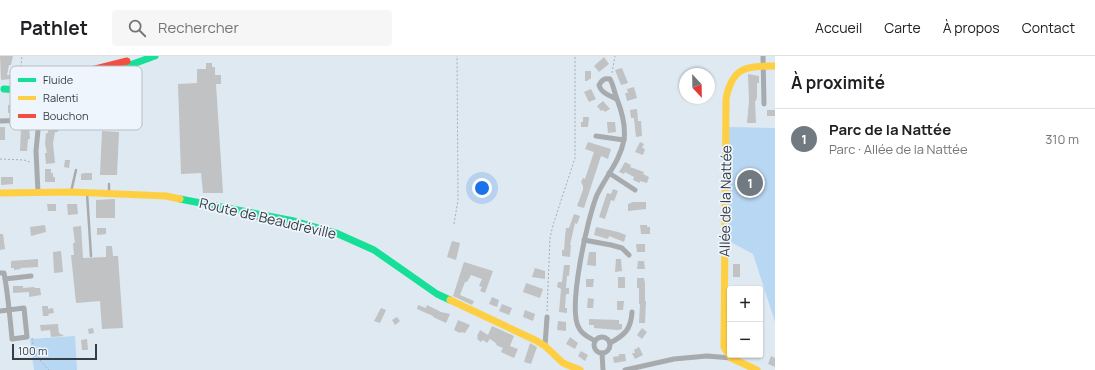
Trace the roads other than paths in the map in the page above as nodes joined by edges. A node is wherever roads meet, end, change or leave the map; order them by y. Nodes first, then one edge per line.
1 (153, 56) edge
2 (763, 56) edge
3 (111, 66) edge
4 (124, 66) edge
5 (763, 66) junction
6 (775, 66) edge
7 (616, 99) junction
8 (764, 104) dead end
9 (10, 121) edge
10 (0, 122) edge
11 (38, 130) edge
12 (596, 136) dead end
13 (624, 140) junction
14 (76, 170) dead end
15 (609, 173) junction
16 (108, 184) dead end
17 (635, 190) dead end
18 (38, 192) junction
19 (71, 192) junction
20 (0, 193) edge
21 (87, 193) junction
22 (109, 193) junction
23 (584, 240) junction
24 (629, 255) dead end
25 (91, 256) dead end
26 (0, 273) edge
27 (31, 276) dead end
28 (5, 279) junction
29 (9, 310) junction
30 (0, 311) edge
31 (632, 312) dead end
32 (547, 317) road end
33 (595, 341) junction
34 (610, 343) junction
35 (545, 346) junction
36 (602, 352) junction
37 (727, 352) edge
38 (727, 358) edge
39 (731, 358) edge
40 (741, 367) edge
41 (580, 370) edge
42 (603, 370) edge
43 (625, 370) edge
44 (757, 370) edge

1 - 3 street
1 - 4 street
2 - 5 street
5 - 6 street, Allée de la Nattée
5 - 8 street
5 - 37 street, Allée de la Nattée
7 - 7 street
7 - 13 street
9 - 10 street
11 - 18 street
12 - 13 street
13 - 15 street
14 - 19 lane
15 - 17 street
15 - 23 street
16 - 22 lane
18 - 19 street, Route de Beaudréville
18 - 20 street, Route de Beaudréville
19 - 21 street, Route de Beaudréville
21 - 22 street, Route de Beaudréville
21 - 25 lane
22 - 35 street, Route de Beaudréville
23 - 24 street
23 - 33 street
26 - 28 street
27 - 28 street
28 - 29 street
29 - 29 street
29 - 30 street
31 - 34 street
32 - 35 street
33 - 34 street
33 - 36 street
34 - 36 street
35 - 41 street, Route de Beaudréville
36 - 42 street
38 - 43 street
39 - 40 street
40 - 44 street

